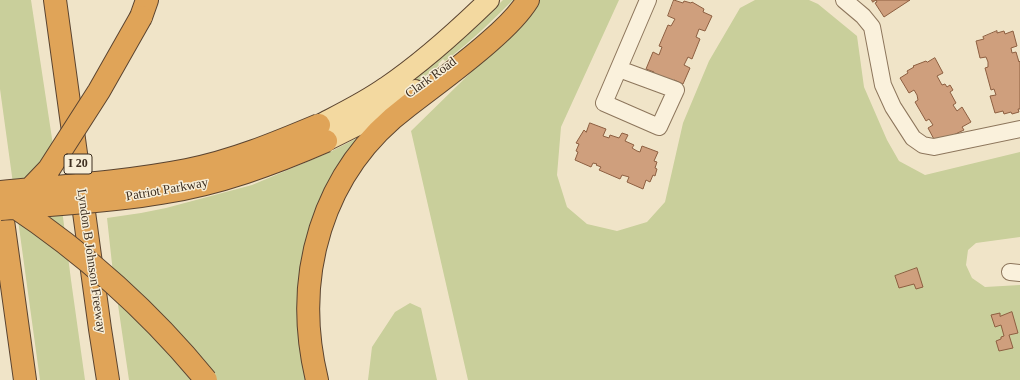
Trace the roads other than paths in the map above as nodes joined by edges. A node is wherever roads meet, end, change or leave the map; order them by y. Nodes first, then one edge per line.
1 (55, 0) edge
2 (490, 0) edge
3 (524, 0) edge
4 (528, 0) edge
5 (648, 0) edge
6 (844, 0) edge
7 (144, 8) edge
8 (619, 68) dead end
9 (1020, 129) edge
10 (323, 133) junction
11 (0, 192) edge
12 (0, 198) edge
13 (0, 208) edge
14 (0, 221) edge
15 (25, 380) edge
16 (108, 380) edge
17 (206, 380) edge
18 (317, 380) edge

1 - 16 highway, Lyndon B Johnson Freeway / I 20
2 - 10 main road, Clark Road
3 - 10 main road, Clark Road
4 - 18 highway
5 - 8 lane
6 - 9 lane
7 - 14 highway, bridge
10 - 11 highway, Patriot Parkway, bridge
10 - 13 highway, Patriot Parkway, bridge
12 - 15 highway
12 - 17 highway, bridge

